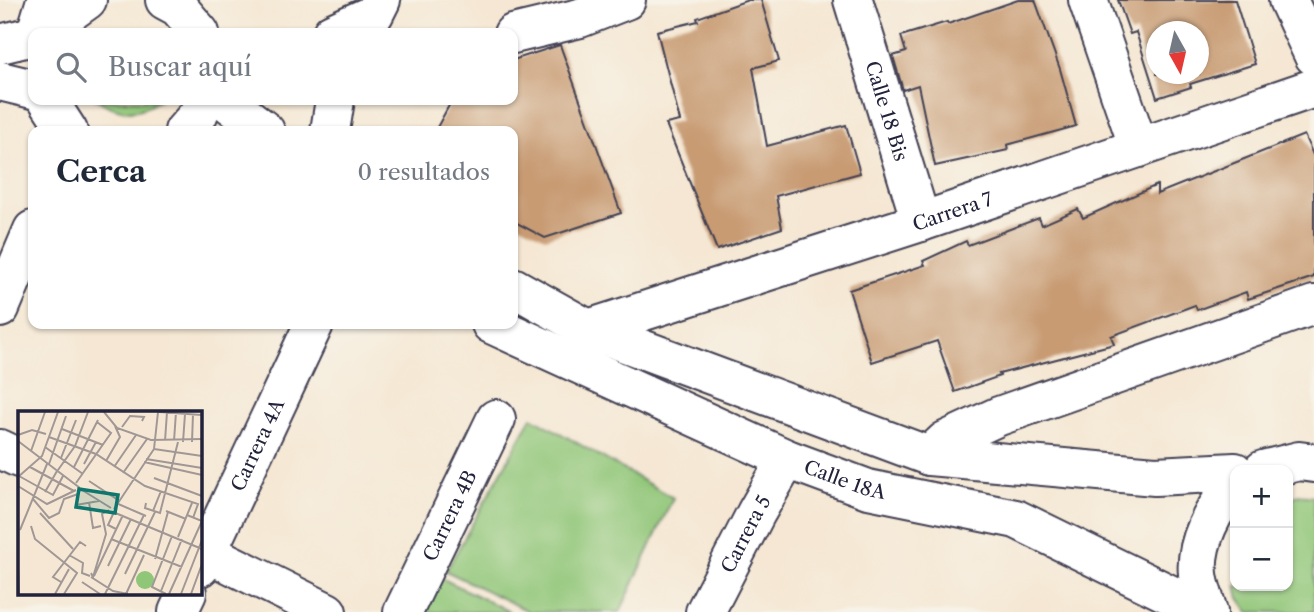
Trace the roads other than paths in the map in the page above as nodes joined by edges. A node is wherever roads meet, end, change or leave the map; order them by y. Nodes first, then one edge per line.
1 (165, 0) edge
2 (381, 0) edge
3 (626, 0) edge
4 (853, 0) edge
5 (1088, 0) edge
6 (1287, 0) edge
7 (196, 28) edge
8 (343, 28) edge
9 (28, 32) edge
10 (518, 33) edge
11 (0, 44) edge
12 (1314, 56) edge
13 (0, 81) edge
14 (1314, 88) edge
15 (28, 98) edge
16 (202, 105) edge
17 (231, 105) edge
18 (334, 105) edge
19 (189, 126) edge
20 (259, 126) edge
21 (331, 126) edge
22 (1139, 148) junction
23 (921, 222) junction
24 (28, 245) edge
25 (518, 290) edge
26 (1314, 305) edge
27 (0, 308) edge
28 (312, 329) edge
29 (502, 329) edge
30 (588, 329) junction
31 (496, 419) dead end
32 (0, 449) edge
33 (929, 456) junction
34 (18, 458) edge
35 (787, 459) junction
36 (1230, 472) edge
37 (1230, 492) edge
38 (202, 556) edge
39 (187, 594) edge
40 (178, 612) edge
41 (327, 612) edge
42 (403, 612) edge
43 (705, 612) edge
44 (1207, 612) edge

1 - 7 street
2 - 8 street
3 - 10 street
4 - 23 street, Calle 18 Bis
5 - 22 street
6 - 12 street
9 - 11 street
13 - 15 street
14 - 22 street, Carrera 7
16 - 19 street
17 - 20 street
18 - 21 street
22 - 23 street, Carrera 7
23 - 30 street, Carrera 7
24 - 27 street
25 - 30 street
26 - 33 street
28 - 38 street, Carrera 4A
29 - 35 street, Calle 18A
30 - 33 street
31 - 42 street, Carrera 4B
32 - 34 street
33 - 36 street
35 - 43 street, Carrera 5
35 - 44 street, Calle 18A
37 - 44 street
38 - 41 street
39 - 40 street

